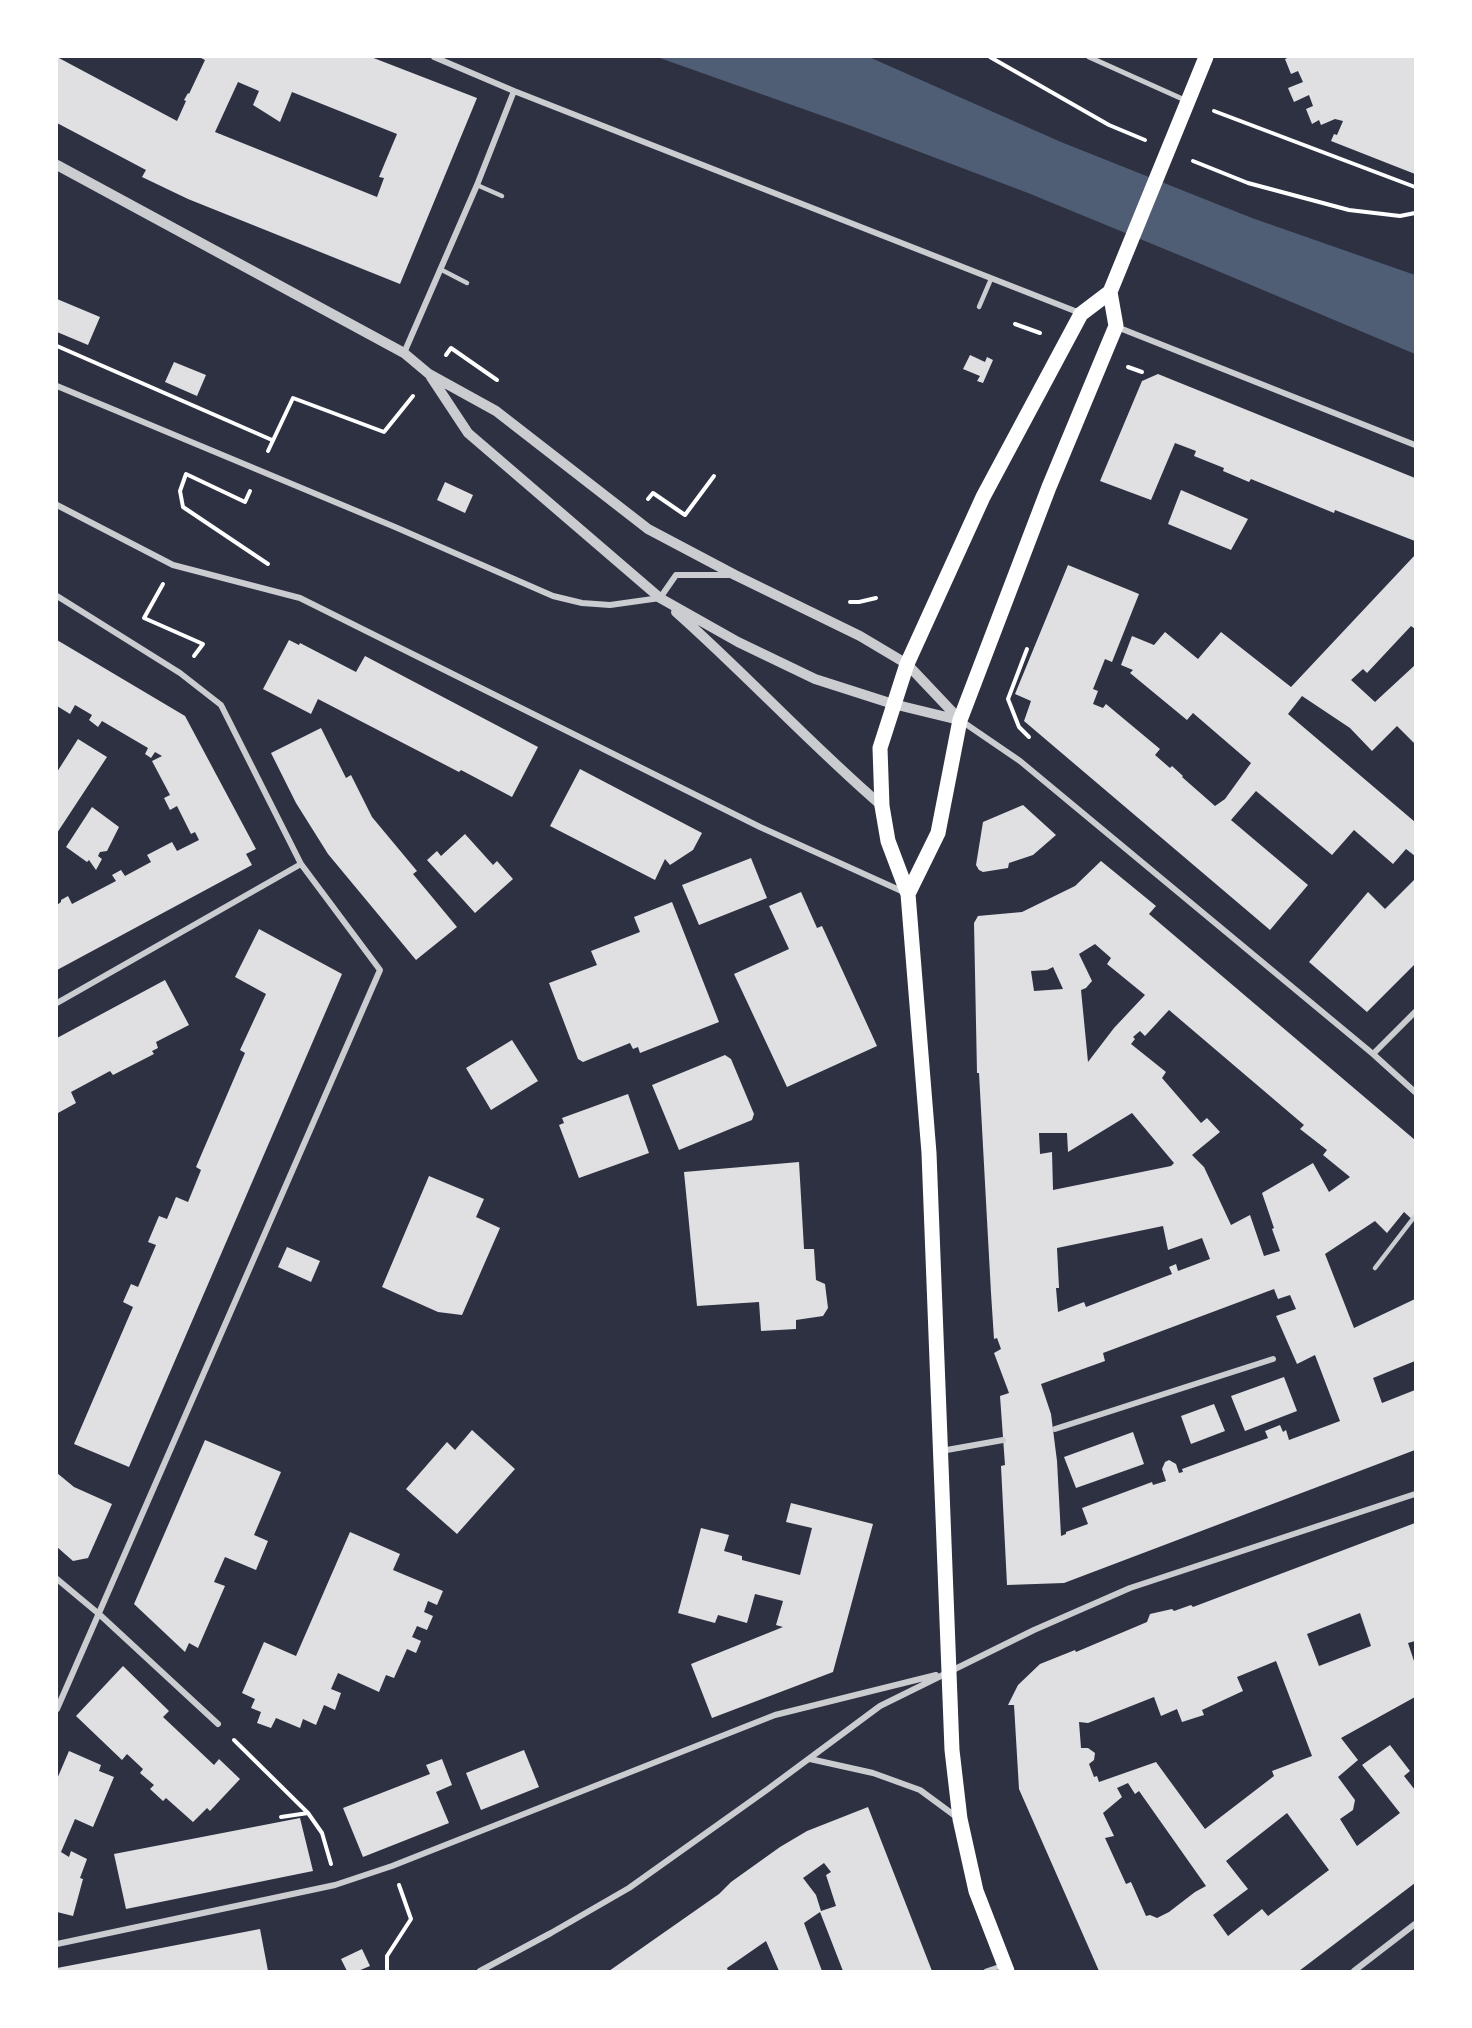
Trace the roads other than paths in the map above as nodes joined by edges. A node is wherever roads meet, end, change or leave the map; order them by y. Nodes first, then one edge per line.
1 (435, 57) edge
2 (1089, 57) edge
3 (1206, 57) edge
4 (514, 91) junction
5 (1188, 101) junction
6 (57, 165) edge
7 (477, 184) junction
8 (502, 196) dead end
9 (440, 269) junction
10 (991, 279) junction
11 (467, 283) dead end
12 (1110, 292) junction
13 (979, 307) dead end
14 (1081, 314) junction
15 (1116, 326) junction
16 (404, 353) junction
17 (429, 374) junction
18 (57, 386) edge
19 (1415, 445) edge
20 (57, 505) edge
21 (735, 575) junction
22 (57, 596) edge
23 (660, 598) junction
24 (907, 664) junction
25 (893, 704) junction
26 (960, 720) junction
27 (882, 806) junction
28 (301, 864) junction
29 (908, 894) junction
30 (57, 1003) edge
31 (1415, 1012) edge
32 (1373, 1054) junction
33 (1415, 1092) edge
34 (1415, 1216) edge
35 (1375, 1269) dead end
36 (1273, 1359) dead end
37 (1055, 1429) dead end
38 (1003, 1440) dead end
39 (940, 1451) junction
40 (1415, 1494) edge
41 (57, 1579) edge
42 (99, 1614) junction
43 (948, 1672) junction
44 (57, 1709) edge
45 (218, 1724) road end
46 (810, 1759) junction
47 (960, 1819) junction
48 (1415, 1924) edge
49 (57, 1944) edge
50 (1005, 1968) edge
51 (482, 1970) edge
52 (986, 1971) edge
53 (1354, 1971) edge

1 - 4 street
2 - 5 street
3 - 5 main road
4 - 7 street
4 - 10 street
5 - 12 main road
6 - 16 street
7 - 8 lane
7 - 9 street
9 - 11 lane
9 - 16 street
10 - 13 lane
10 - 14 street
12 - 14 main road
12 - 15 main road
14 - 24 main road
15 - 19 street
15 - 26 main road
16 - 17 street
17 - 21 street
17 - 23 street
18 - 23 street
20 - 29 street
21 - 23 street
21 - 24 street
22 - 28 street
23 - 25 street
23 - 27 street
24 - 25 main road
24 - 26 street
25 - 26 street
25 - 27 main road
26 - 29 main road
26 - 32 street
27 - 29 main road
28 - 30 street
28 - 42 street
29 - 39 main road
31 - 32 street
32 - 33 street
34 - 35 lane
36 - 37 street
38 - 39 street
39 - 43 main road
40 - 43 street
41 - 42 street
42 - 44 street
42 - 45 street
43 - 46 street
43 - 47 main road
43 - 49 street
46 - 47 street
46 - 51 street
47 - 50 main road
48 - 53 street
50 - 52 lane

